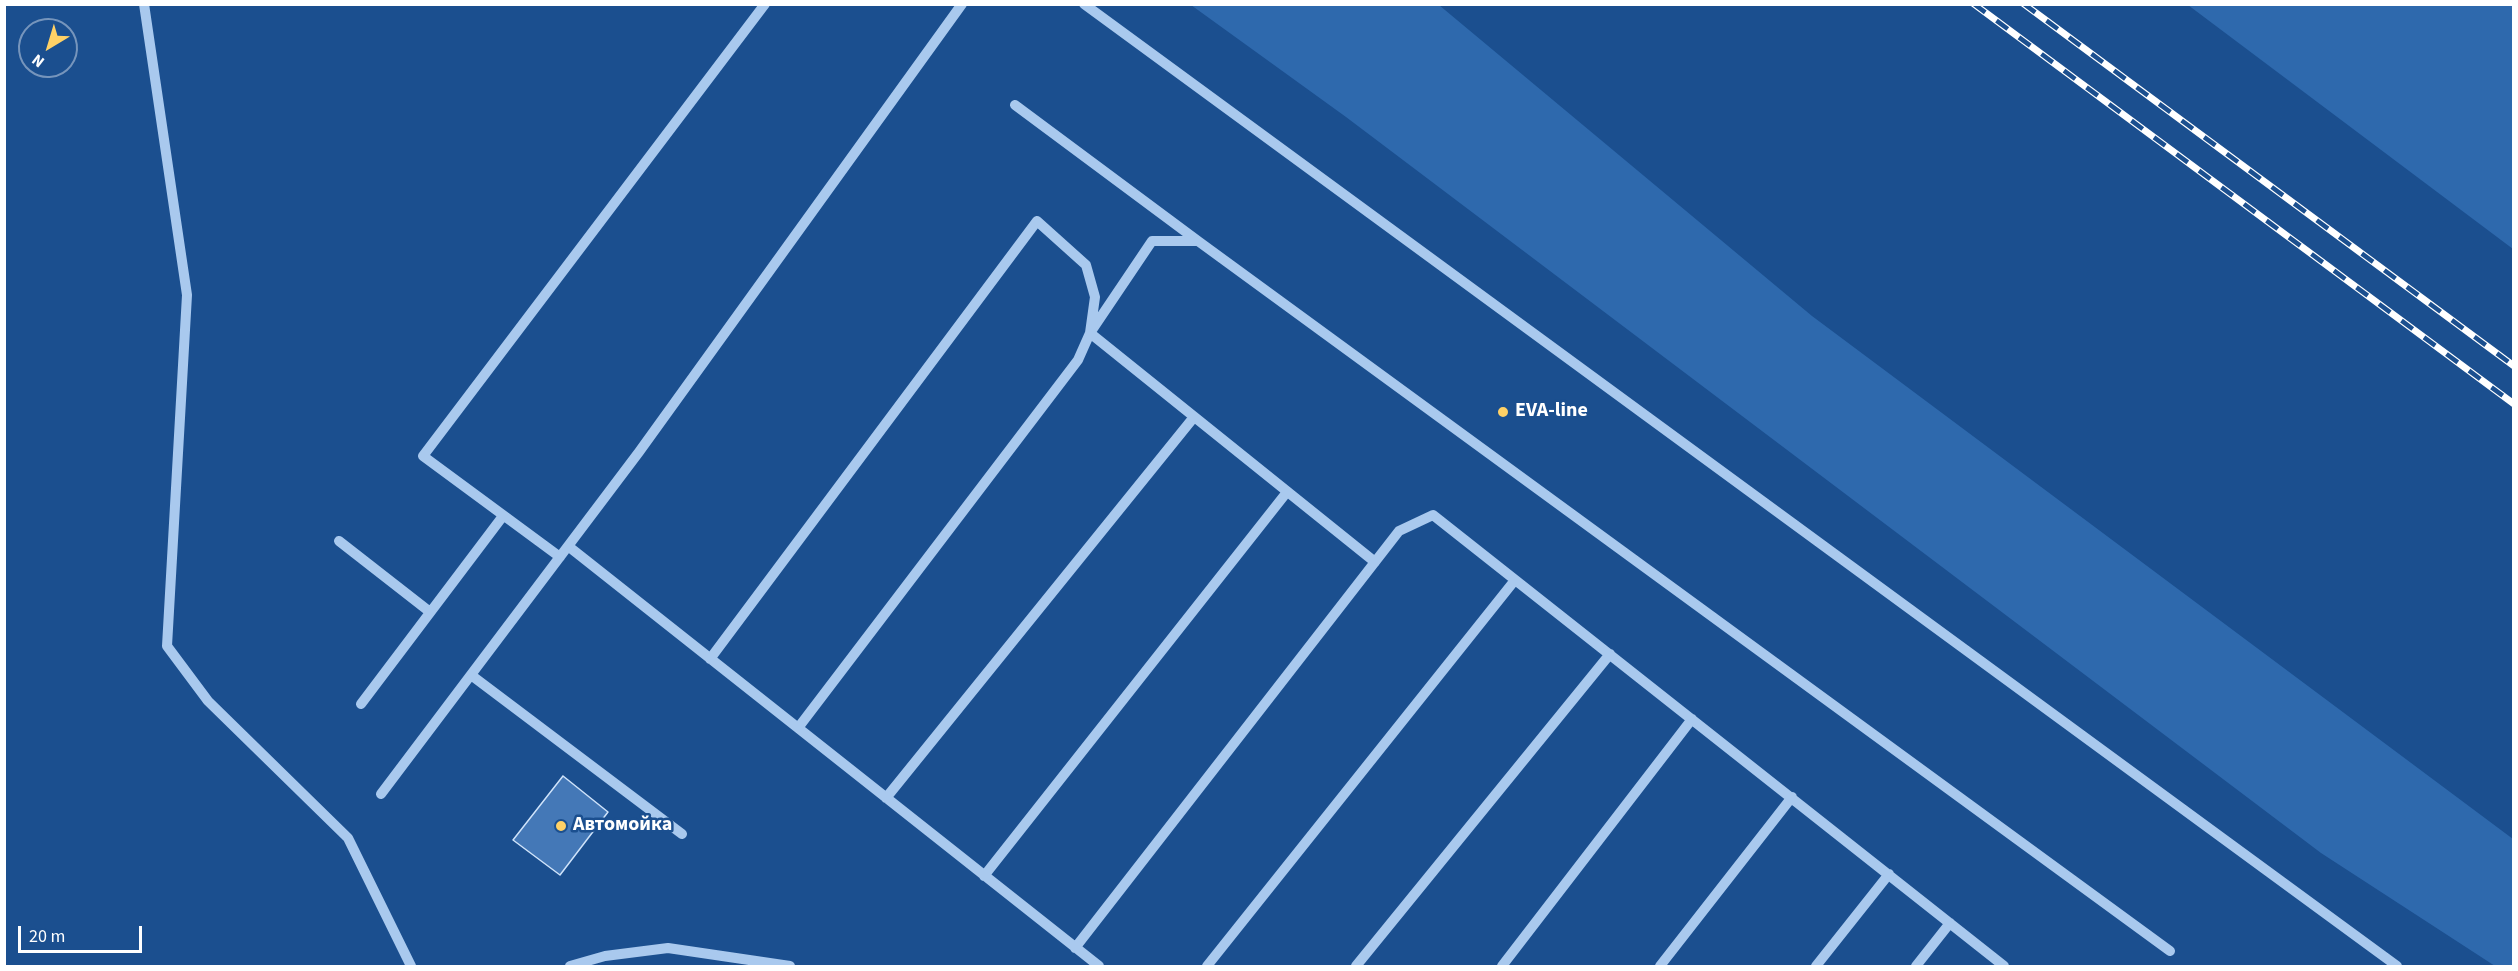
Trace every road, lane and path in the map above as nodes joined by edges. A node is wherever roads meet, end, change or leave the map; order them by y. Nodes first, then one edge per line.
1 (144, 4) edge
2 (765, 4) edge
3 (962, 4) edge
4 (1084, 4) edge
5 (1015, 105) dead end
6 (1198, 241) junction
7 (1090, 333) junction
8 (1194, 417) junction
9 (1287, 492) junction
10 (503, 516) junction
11 (339, 541) dead end
12 (568, 546) junction
13 (560, 557) junction
14 (1375, 562) junction
15 (1515, 580) junction
16 (430, 612) junction
17 (1610, 654) junction
18 (710, 659) junction
19 (471, 675) junction
20 (361, 704) dead end
21 (1692, 719) junction
22 (798, 728) junction
23 (381, 794) dead end
24 (1792, 797) junction
25 (886, 798) junction
26 (682, 834) dead end
27 (1889, 874) junction
28 (984, 876) junction
29 (1950, 923) junction
30 (1076, 948) junction
31 (2170, 951) dead end
32 (411, 966) edge
33 (570, 966) edge
34 (790, 966) edge
35 (1099, 966) edge
36 (1207, 966) edge
37 (1356, 966) edge
38 (1502, 966) edge
39 (1660, 966) edge
40 (1816, 966) edge
41 (1916, 966) edge
42 (2004, 966) edge
43 (2397, 966) edge

1 - 32 street
2 - 10 street
3 - 12 street
4 - 43 street
5 - 6 street
6 - 7 street
6 - 31 street
7 - 8 street
7 - 18 street
7 - 22 street
8 - 9 street
8 - 25 street
9 - 14 street
9 - 28 street
10 - 13 street
10 - 16 street
11 - 16 street
12 - 13 street
12 - 18 street
13 - 19 street
14 - 15 street
14 - 30 street
15 - 17 street
15 - 36 street
16 - 20 street
17 - 21 street
17 - 37 street
18 - 22 street
19 - 23 street
19 - 26 street
21 - 24 street
21 - 38 street
22 - 25 street
24 - 27 street
24 - 39 street
25 - 28 street
27 - 29 street
27 - 40 street
28 - 30 street
29 - 41 street
29 - 42 street
30 - 35 street
33 - 34 street

